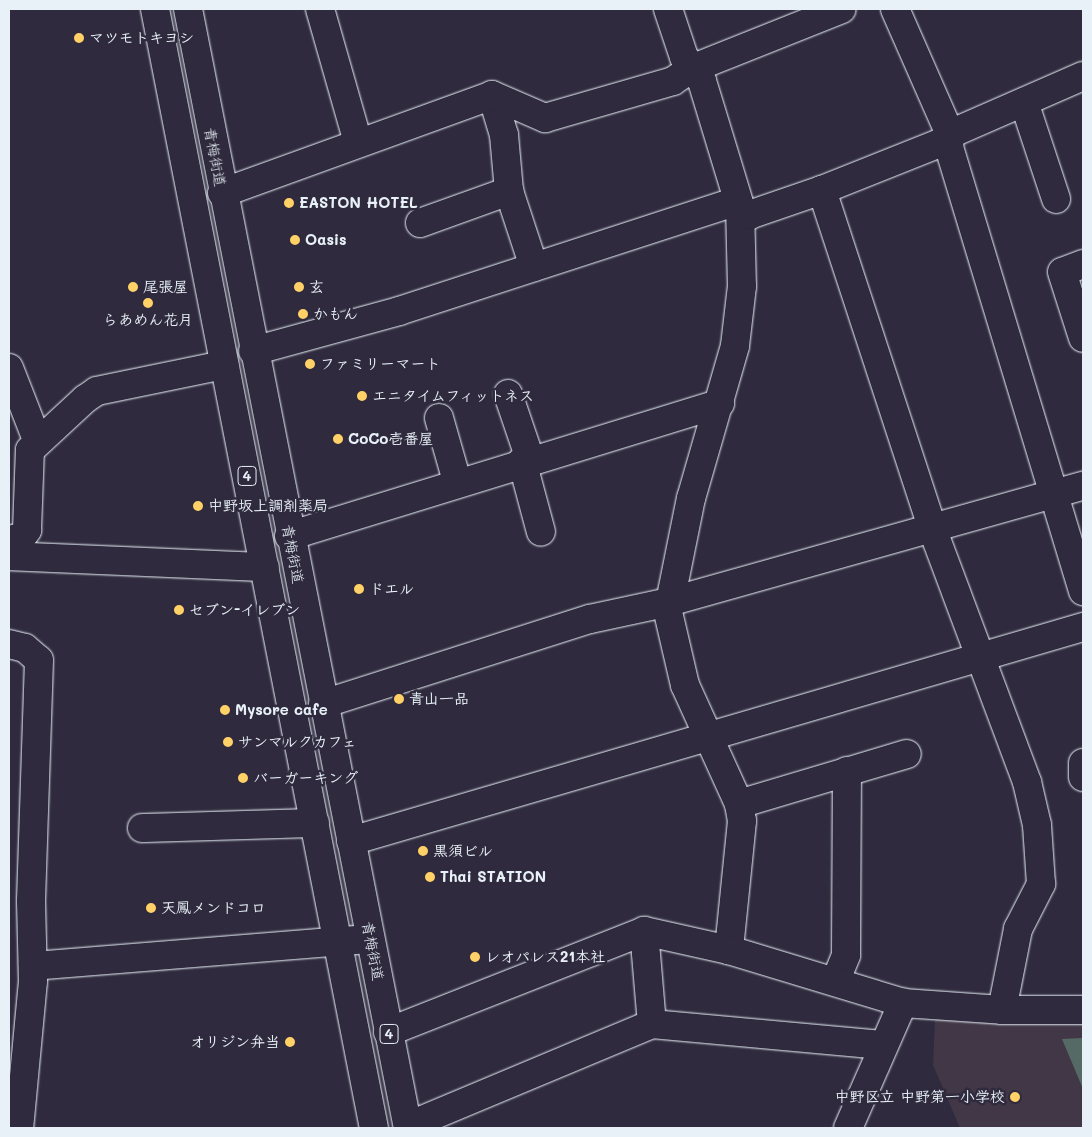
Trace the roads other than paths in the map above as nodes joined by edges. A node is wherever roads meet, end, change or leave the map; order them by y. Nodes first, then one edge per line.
1 (155, 9) edge
2 (188, 9) edge
3 (320, 9) edge
4 (668, 9) edge
5 (842, 9) edge
6 (895, 9) edge
7 (691, 69) junction
8 (1083, 76) edge
9 (492, 95) junction
10 (1024, 102) junction
11 (950, 134) junction
12 (358, 142) junction
13 (822, 190) junction
14 (509, 191) junction
15 (222, 193) junction
16 (1056, 199) dead end
17 (740, 206) junction
18 (420, 223) dead end
19 (1083, 264) edge
20 (534, 267) junction
21 (1083, 338) edge
22 (253, 351) junction
23 (224, 365) junction
24 (9, 368) edge
25 (508, 394) dead end
26 (720, 403) junction
27 (439, 418) dead end
28 (38, 440) junction
29 (526, 460) junction
30 (457, 481) junction
31 (1083, 486) edge
32 (1054, 494) junction
33 (932, 530) junction
34 (540, 532) dead end
35 (289, 536) junction
36 (9, 540) edge
37 (9, 556) edge
38 (265, 567) junction
39 (1083, 591) edge
40 (670, 602) junction
41 (1082, 632) edge
42 (9, 644) edge
43 (982, 656) junction
44 (323, 704) junction
45 (706, 737) junction
46 (907, 754) dead end
47 (1083, 762) edge
48 (847, 771) junction
49 (1083, 777) edge
50 (739, 804) junction
51 (315, 822) junction
52 (142, 828) dead end
53 (351, 841) junction
54 (644, 931) junction
55 (370, 939) junction
56 (339, 943) junction
57 (729, 950) junction
58 (33, 966) junction
59 (836, 980) junction
60 (903, 1002) junction
61 (1002, 1010) junction
62 (1083, 1010) edge
63 (652, 1024) junction
64 (388, 1032) junction
65 (882, 1045) junction
66 (408, 1127) edge
67 (19, 1128) edge
68 (374, 1128) edge
69 (848, 1128) edge

1 - 23 street, 青梅街道 / 4
2 - 15 street, 青梅街道 / 4
3 - 12 street
4 - 7 street
5 - 7 street
6 - 11 street
7 - 9 street
7 - 17 street
8 - 10 street
9 - 12 street
9 - 14 street
10 - 11 street
10 - 16 street
11 - 13 street
11 - 32 street
12 - 15 street
13 - 17 street
13 - 33 street
14 - 18 street
14 - 20 street
15 - 22 street, 青梅街道 / 4
17 - 20 street
17 - 26 street
19 - 21 street
20 - 22 street
22 - 35 street, 青梅街道 / 4
23 - 28 street
23 - 38 street, 青梅街道 / 4
24 - 28 street
25 - 29 street
26 - 29 street
26 - 40 street
27 - 30 street
28 - 36 street
29 - 30 street
29 - 34 street
30 - 35 street
31 - 32 street
32 - 33 street
32 - 39 street
33 - 40 street
33 - 43 street
35 - 44 street, 青梅街道 / 4
37 - 38 street
38 - 51 street, 青梅街道 / 4
40 - 44 street
40 - 45 street
41 - 43 street
42 - 58 street
43 - 45 street
43 - 61 street
44 - 53 street, 青梅街道 / 4
45 - 50 street
45 - 53 street
46 - 48 street
47 - 49 street
48 - 50 street
48 - 59 street
50 - 57 street
51 - 52 street
51 - 56 street, 青梅街道 / 4
53 - 55 street, 青梅街道 / 4
54 - 57 street
54 - 63 street
54 - 64 street
55 - 56 street
55 - 64 street, 青梅街道 / 4
56 - 58 street
56 - 68 street, 青梅街道 / 4
57 - 59 street
58 - 67 street
59 - 60 street
60 - 61 street
60 - 65 street
61 - 62 street
63 - 65 street
63 - 66 street
64 - 66 street, 青梅街道 / 4
65 - 69 street

